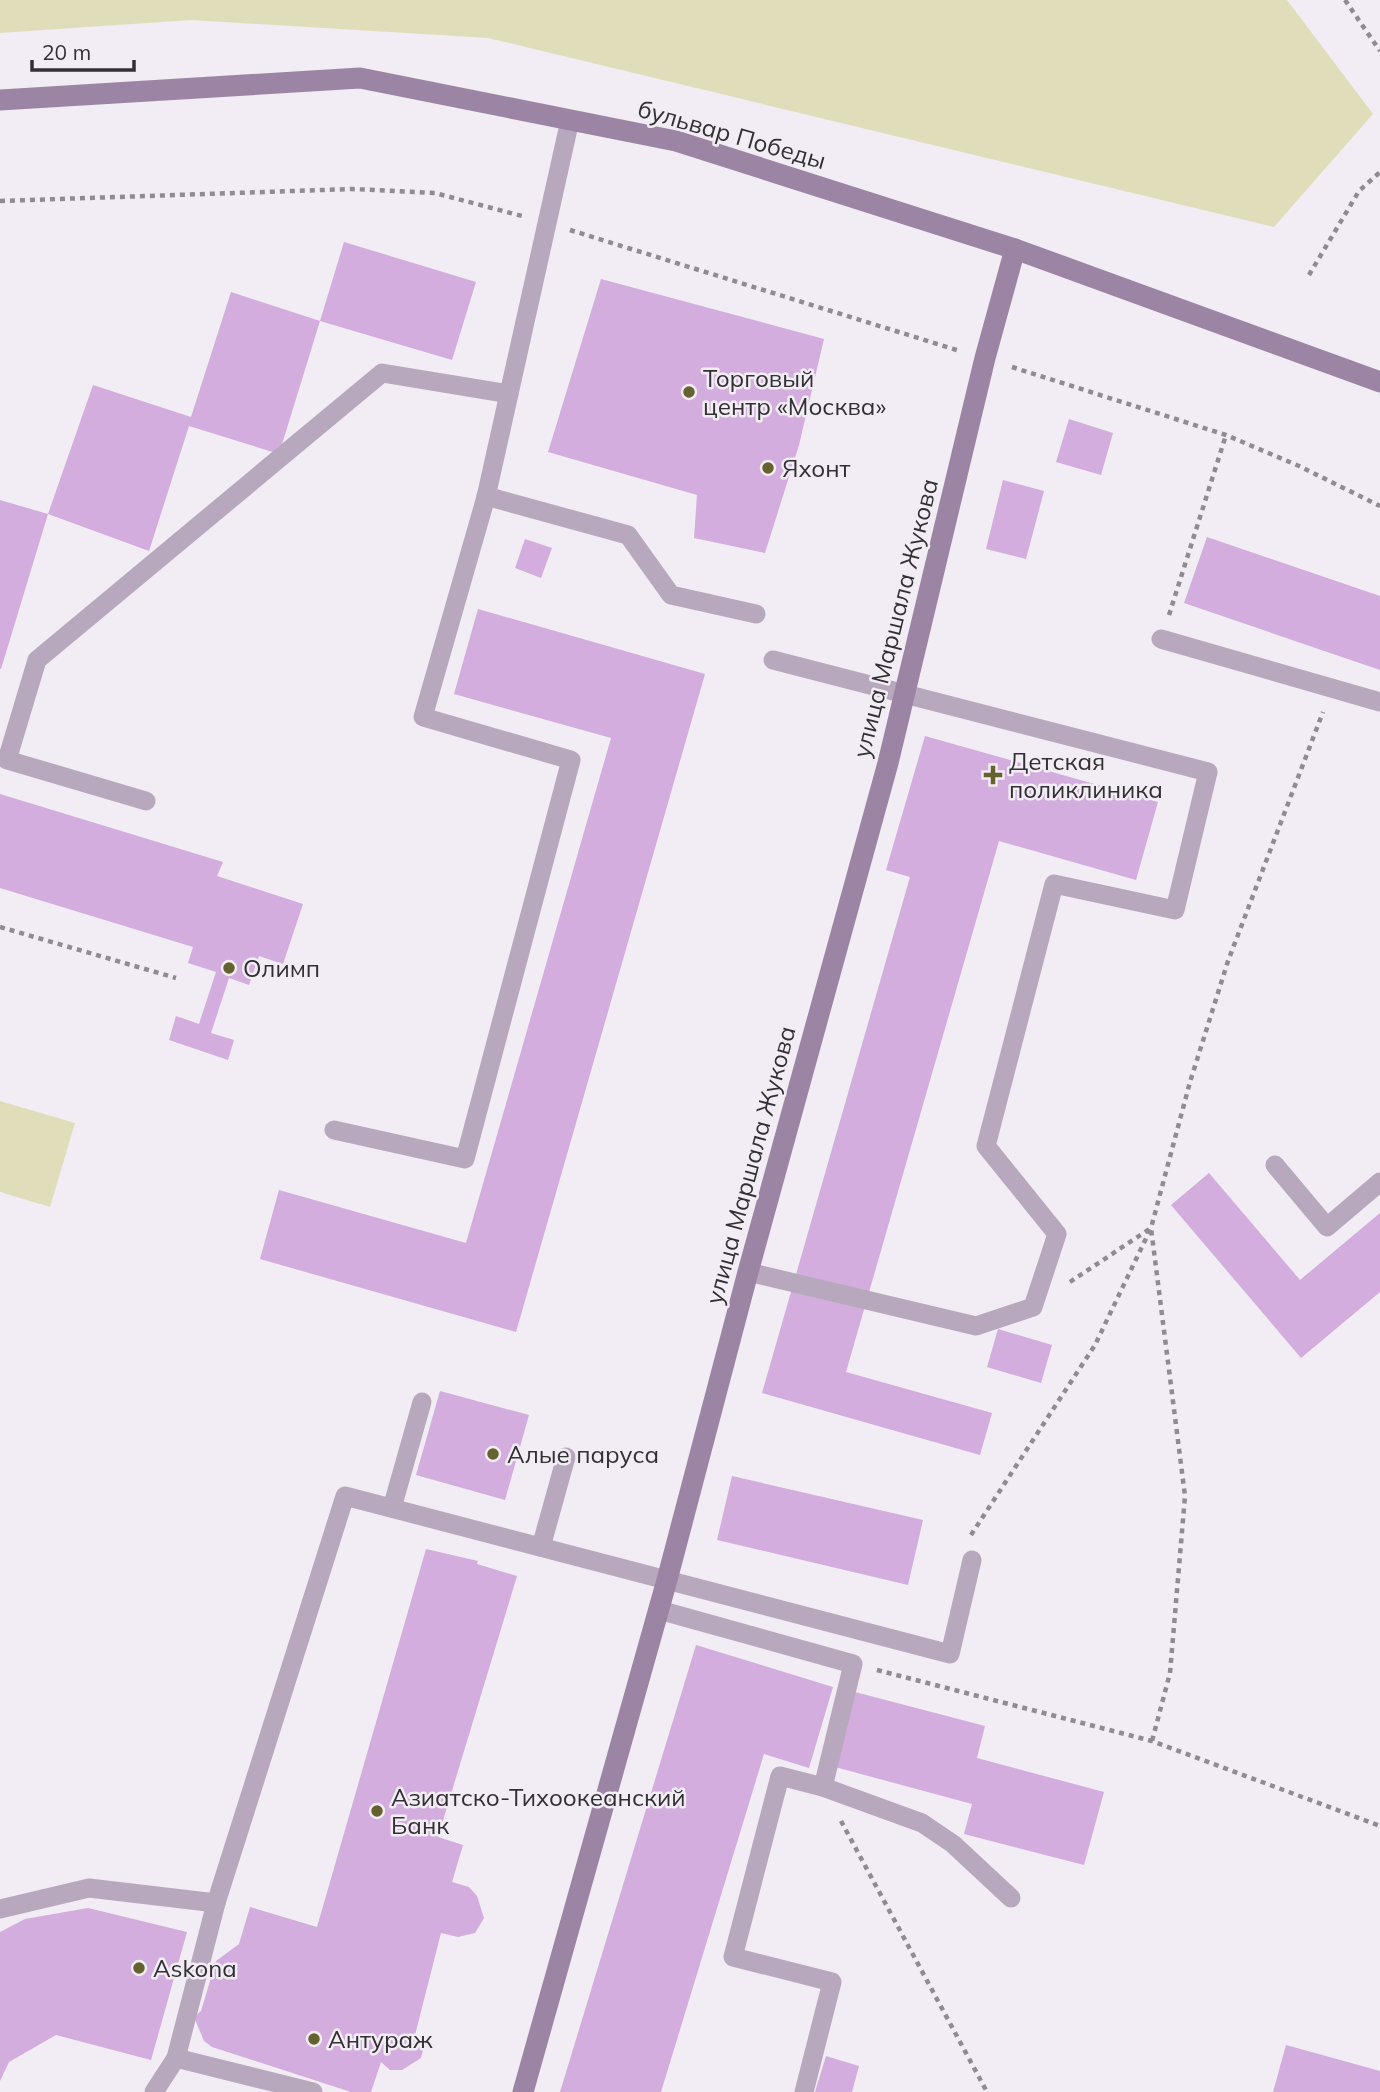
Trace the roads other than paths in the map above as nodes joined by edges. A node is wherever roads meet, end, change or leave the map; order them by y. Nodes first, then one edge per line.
1 (0, 100) edge
2 (570, 120) junction
3 (1015, 249) junction
4 (1380, 382) edge
5 (509, 394) junction
6 (486, 496) junction
7 (756, 614) dead end
8 (1161, 639) road end
9 (773, 660) dead end
10 (905, 692) junction
11 (1380, 702) edge
12 (146, 801) dead end
13 (334, 1130) dead end
14 (1275, 1165) dead end
15 (1380, 1182) edge
16 (748, 1272) junction
17 (422, 1402) dead end
18 (566, 1457) dead end
19 (392, 1508) junction
20 (541, 1547) junction
21 (972, 1560) road end
22 (667, 1580) junction
23 (659, 1609) junction
24 (823, 1787) junction
25 (1011, 1898) dead end
26 (216, 1903) junction
27 (0, 1909) edge
28 (176, 2058) junction
29 (154, 2092) edge
30 (313, 2092) edge
31 (523, 2092) edge
32 (804, 2092) edge

1 - 2 street, бульвар Победы
2 - 3 street, бульвар Победы
2 - 5 lane
3 - 4 street, бульвар Победы
3 - 10 street, улица Маршала Жукова
5 - 6 lane
5 - 12 lane
6 - 7 lane
6 - 13 lane
8 - 11 lane
9 - 10 lane
10 - 16 street, улица Маршала Жукова
10 - 16 lane
14 - 15 lane
16 - 22 street, улица Маршала Жукова
17 - 19 lane
18 - 20 lane
19 - 20 lane
19 - 26 lane
20 - 22 lane
21 - 22 lane
22 - 23 street, улица Маршала Жукова
23 - 24 lane
23 - 31 street, улица Маршала Жукова
24 - 25 lane
24 - 32 lane
26 - 27 lane
26 - 28 lane
28 - 29 lane
28 - 30 lane

